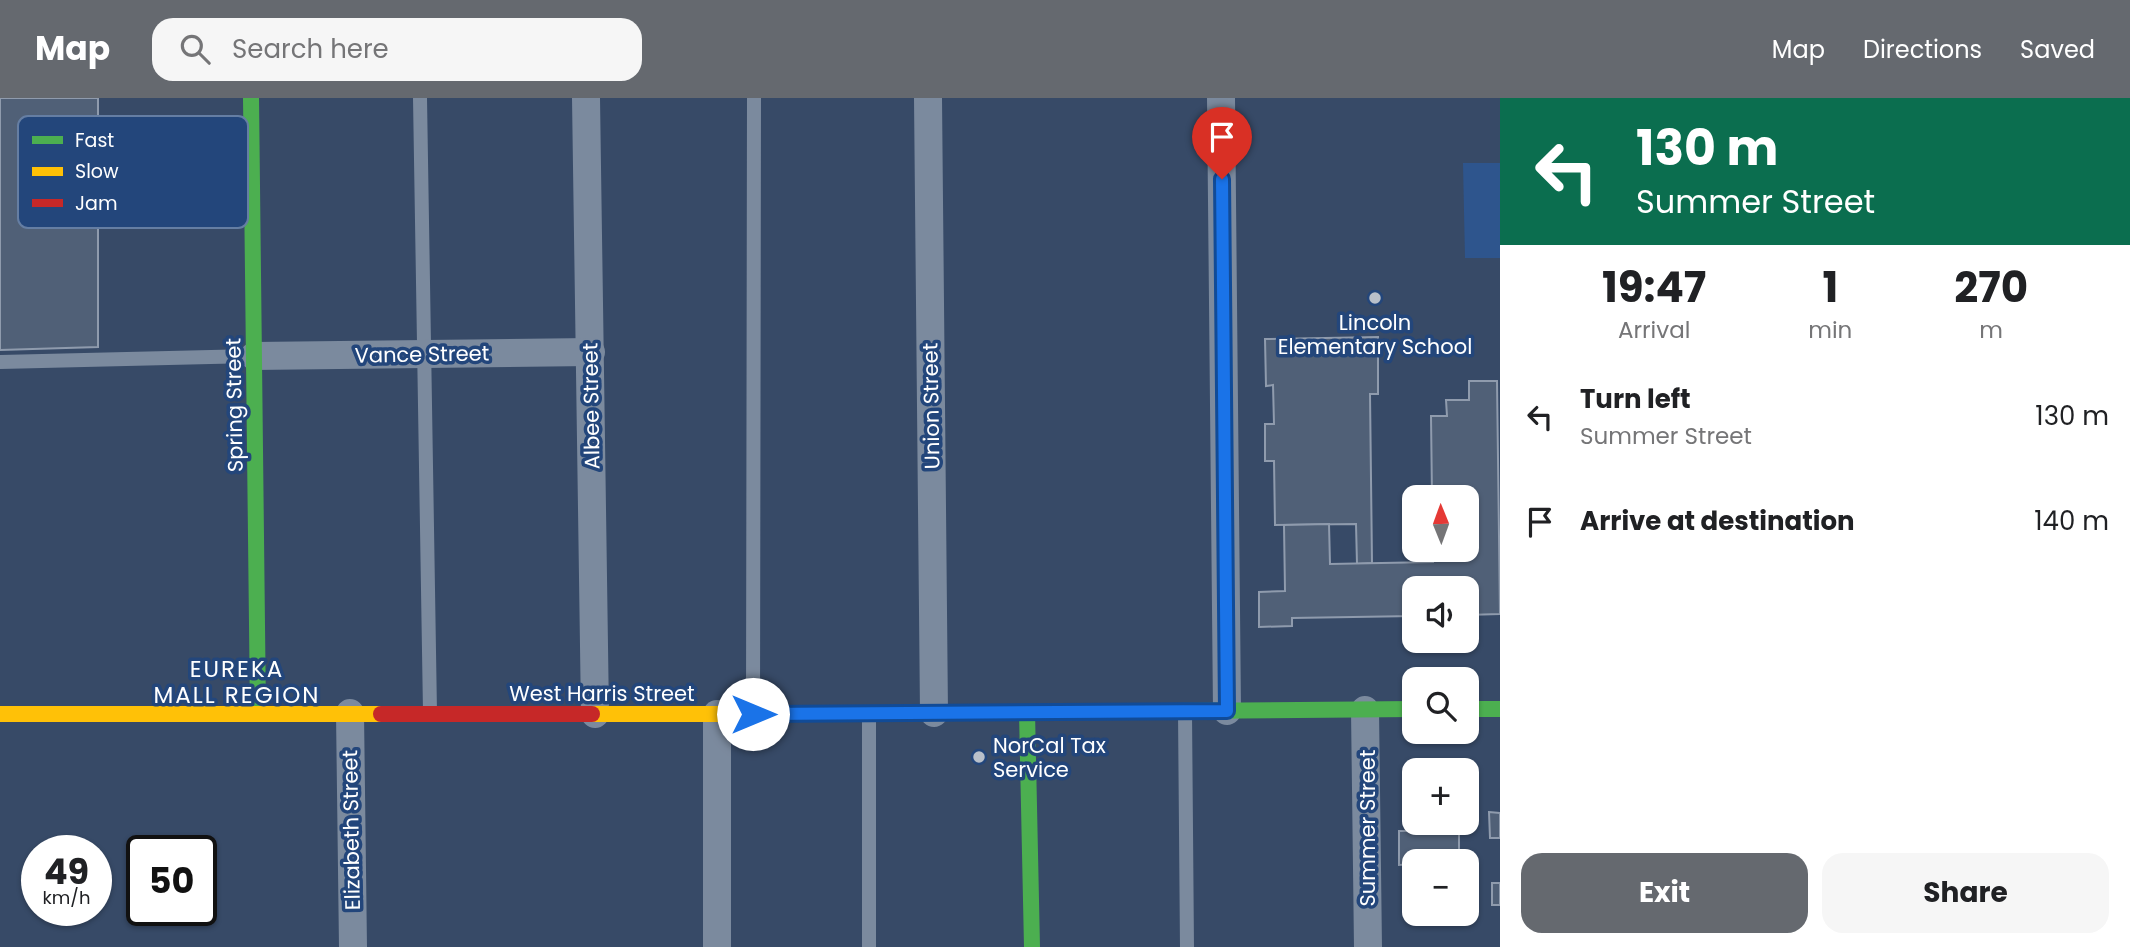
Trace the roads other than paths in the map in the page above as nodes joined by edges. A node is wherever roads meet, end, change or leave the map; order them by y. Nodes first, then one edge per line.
1 (251, 98) edge
2 (420, 98) edge
3 (586, 98) edge
4 (754, 98) edge
5 (928, 98) edge
6 (1222, 98) edge
7 (590, 352) junction
8 (424, 354) junction
9 (254, 356) junction
10 (0, 362) edge
11 (1402, 709) edge
12 (1479, 709) edge
13 (1500, 709) edge
14 (1365, 710) junction
15 (1185, 711) junction
16 (1227, 711) junction
17 (258, 712) junction
18 (430, 712) junction
19 (1027, 712) junction
20 (350, 713) junction
21 (934, 713) junction
22 (0, 714) edge
23 (717, 714) junction
24 (753, 714) junction
25 (869, 714) junction
26 (595, 715) junction
27 (353, 947) edge
28 (717, 947) edge
29 (869, 947) edge
30 (1032, 947) edge
31 (1187, 947) edge
32 (1368, 947) edge

1 - 9 main road, Spring Street
2 - 8 lane
3 - 7 street, Albee Street
4 - 24 lane
5 - 21 street, Union Street
6 - 16 street
7 - 8 street, Vance Street
7 - 26 street, Albee Street
8 - 9 street, Vance Street
8 - 18 lane
9 - 10 lane
9 - 17 main road, Spring Street
11 - 14 main road, West Harris Street
12 - 13 main road
14 - 16 main road, West Harris Street
14 - 32 street, Summer Street
15 - 16 main road, West Harris Street
15 - 19 main road, West Harris Street
15 - 31 lane
17 - 20 main road, West Harris Street
17 - 22 main road, West Harris Street
18 - 20 main road, West Harris Street
18 - 26 main road, West Harris Street
19 - 21 main road, West Harris Street
19 - 30 main road
20 - 27 street, Elizabeth Street
21 - 25 main road, West Harris Street
23 - 24 main road, West Harris Street
23 - 26 main road, West Harris Street
23 - 28 street
24 - 25 main road, West Harris Street
25 - 29 lane

